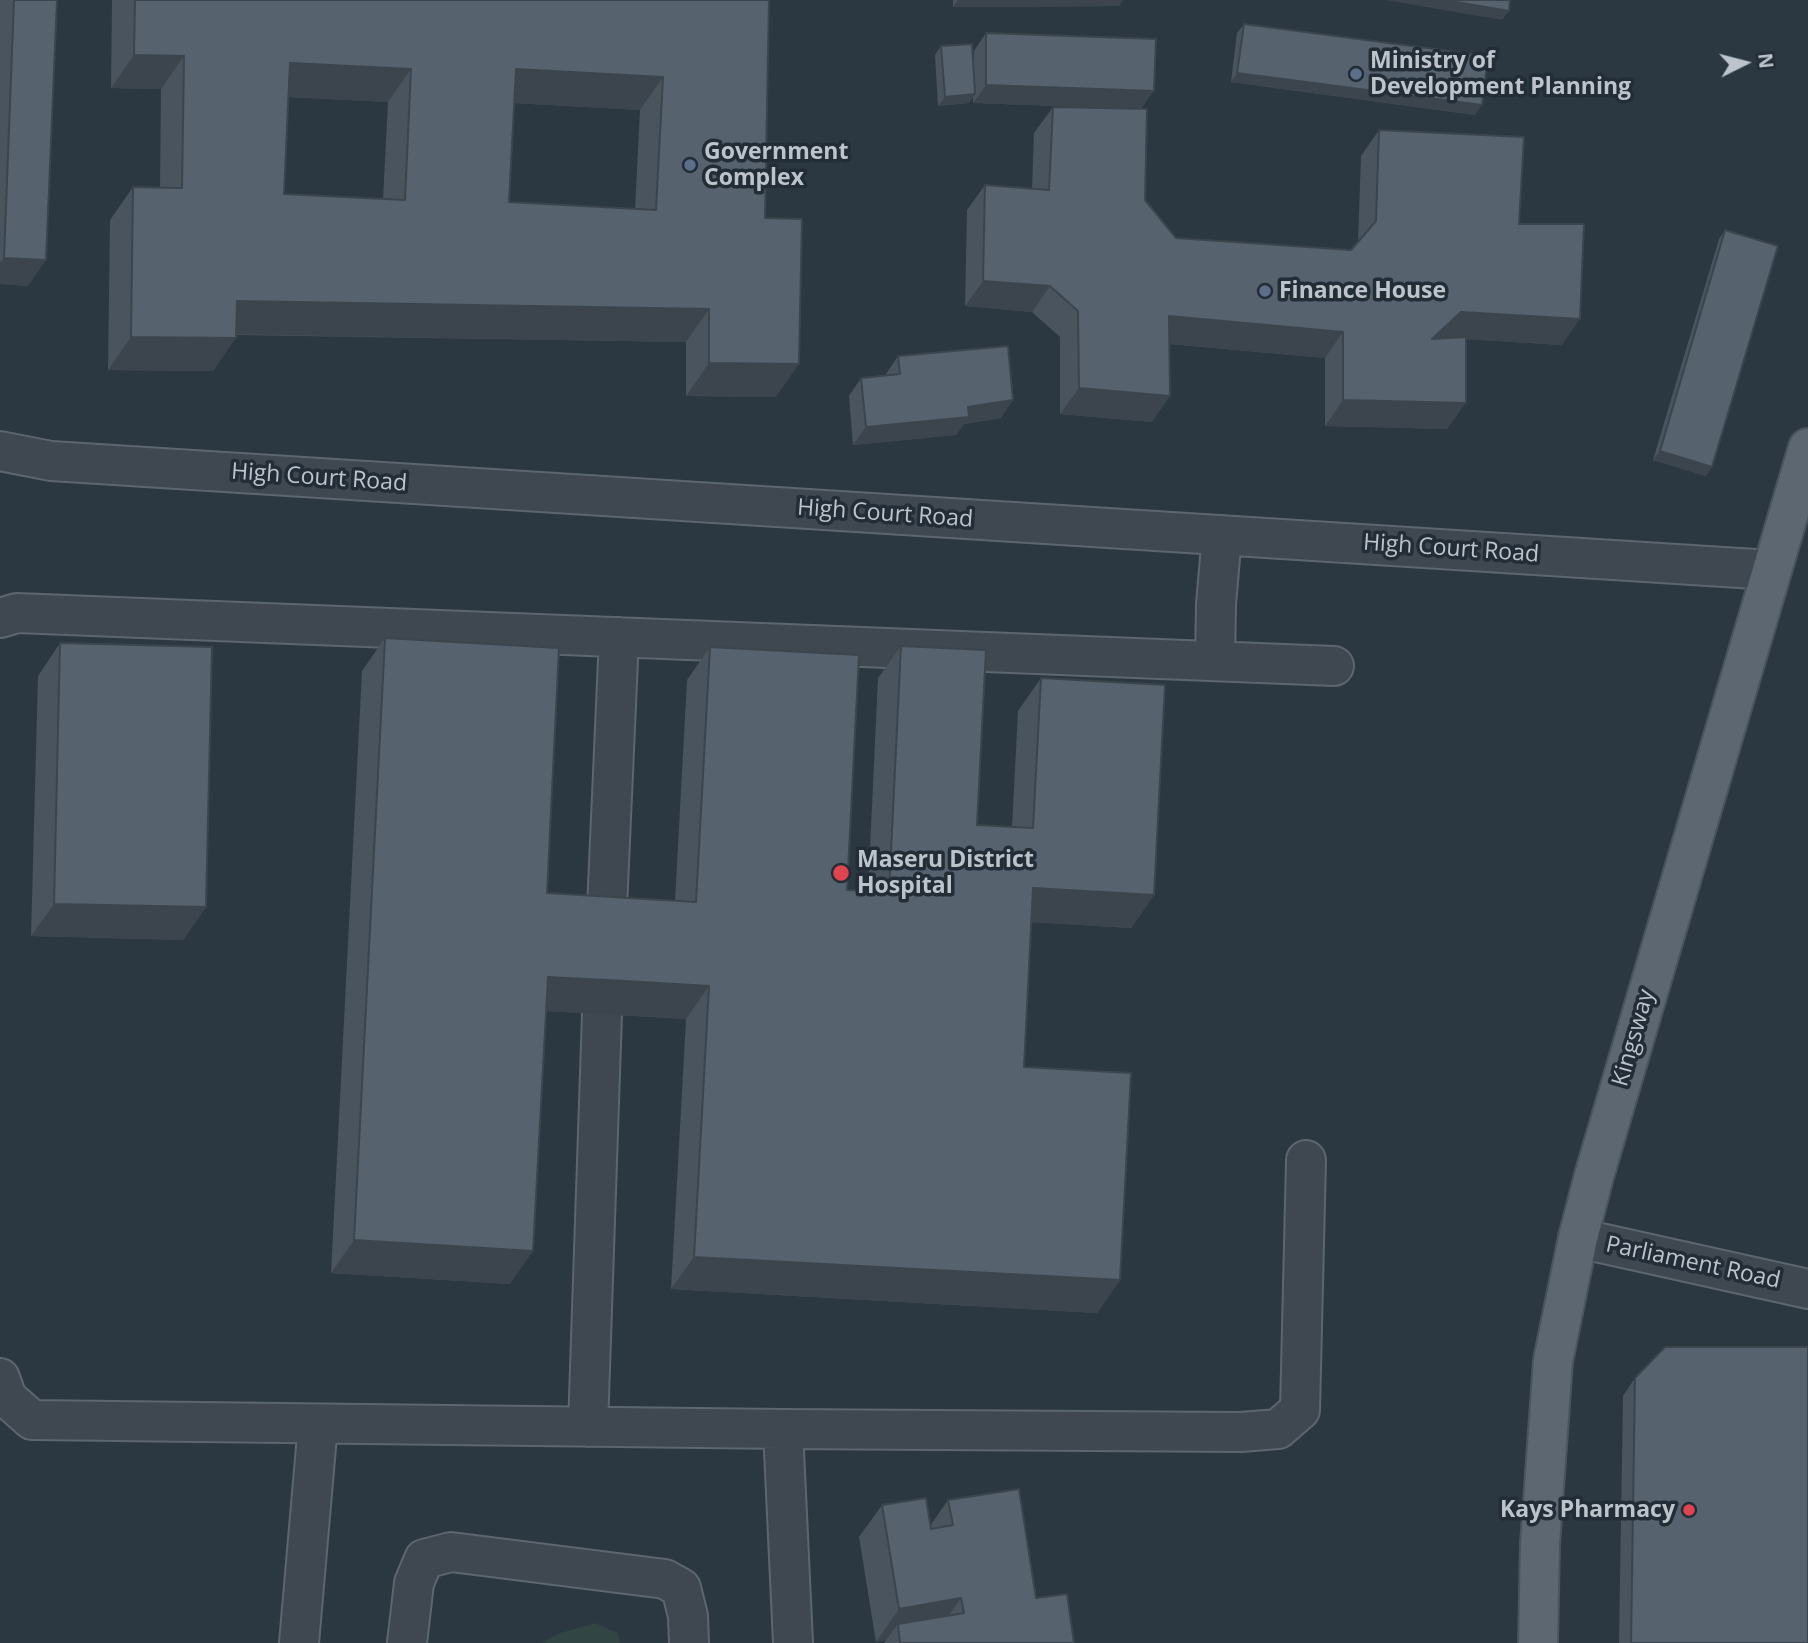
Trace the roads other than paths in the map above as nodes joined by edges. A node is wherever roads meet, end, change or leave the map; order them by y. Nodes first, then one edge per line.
1 (1808, 448) edge
2 (0, 451) edge
3 (1222, 535) junction
4 (1771, 570) junction
5 (0, 618) edge
6 (619, 637) junction
7 (1216, 661) junction
8 (1334, 666) dead end
9 (606, 931) edge
10 (602, 1014) edge
11 (1306, 1160) dead end
12 (1578, 1238) junction
13 (1808, 1289) edge
14 (2, 1403) edge
15 (318, 1424) junction
16 (588, 1427) junction
17 (783, 1429) junction
18 (299, 1643) edge
19 (407, 1643) edge
20 (689, 1643) edge
21 (793, 1643) edge
22 (1538, 1643) edge

1 - 4 main road, Kingsway
2 - 3 street, High Court Road
3 - 4 street, High Court Road
3 - 7 street
4 - 12 main road, Kingsway
5 - 6 street
6 - 7 street
6 - 9 street
7 - 8 street
10 - 16 street
11 - 17 street
12 - 13 street, Parliament Road
12 - 22 main road, Kingsway
14 - 15 street
15 - 16 street
15 - 18 street
16 - 17 street
17 - 21 street
19 - 20 street

